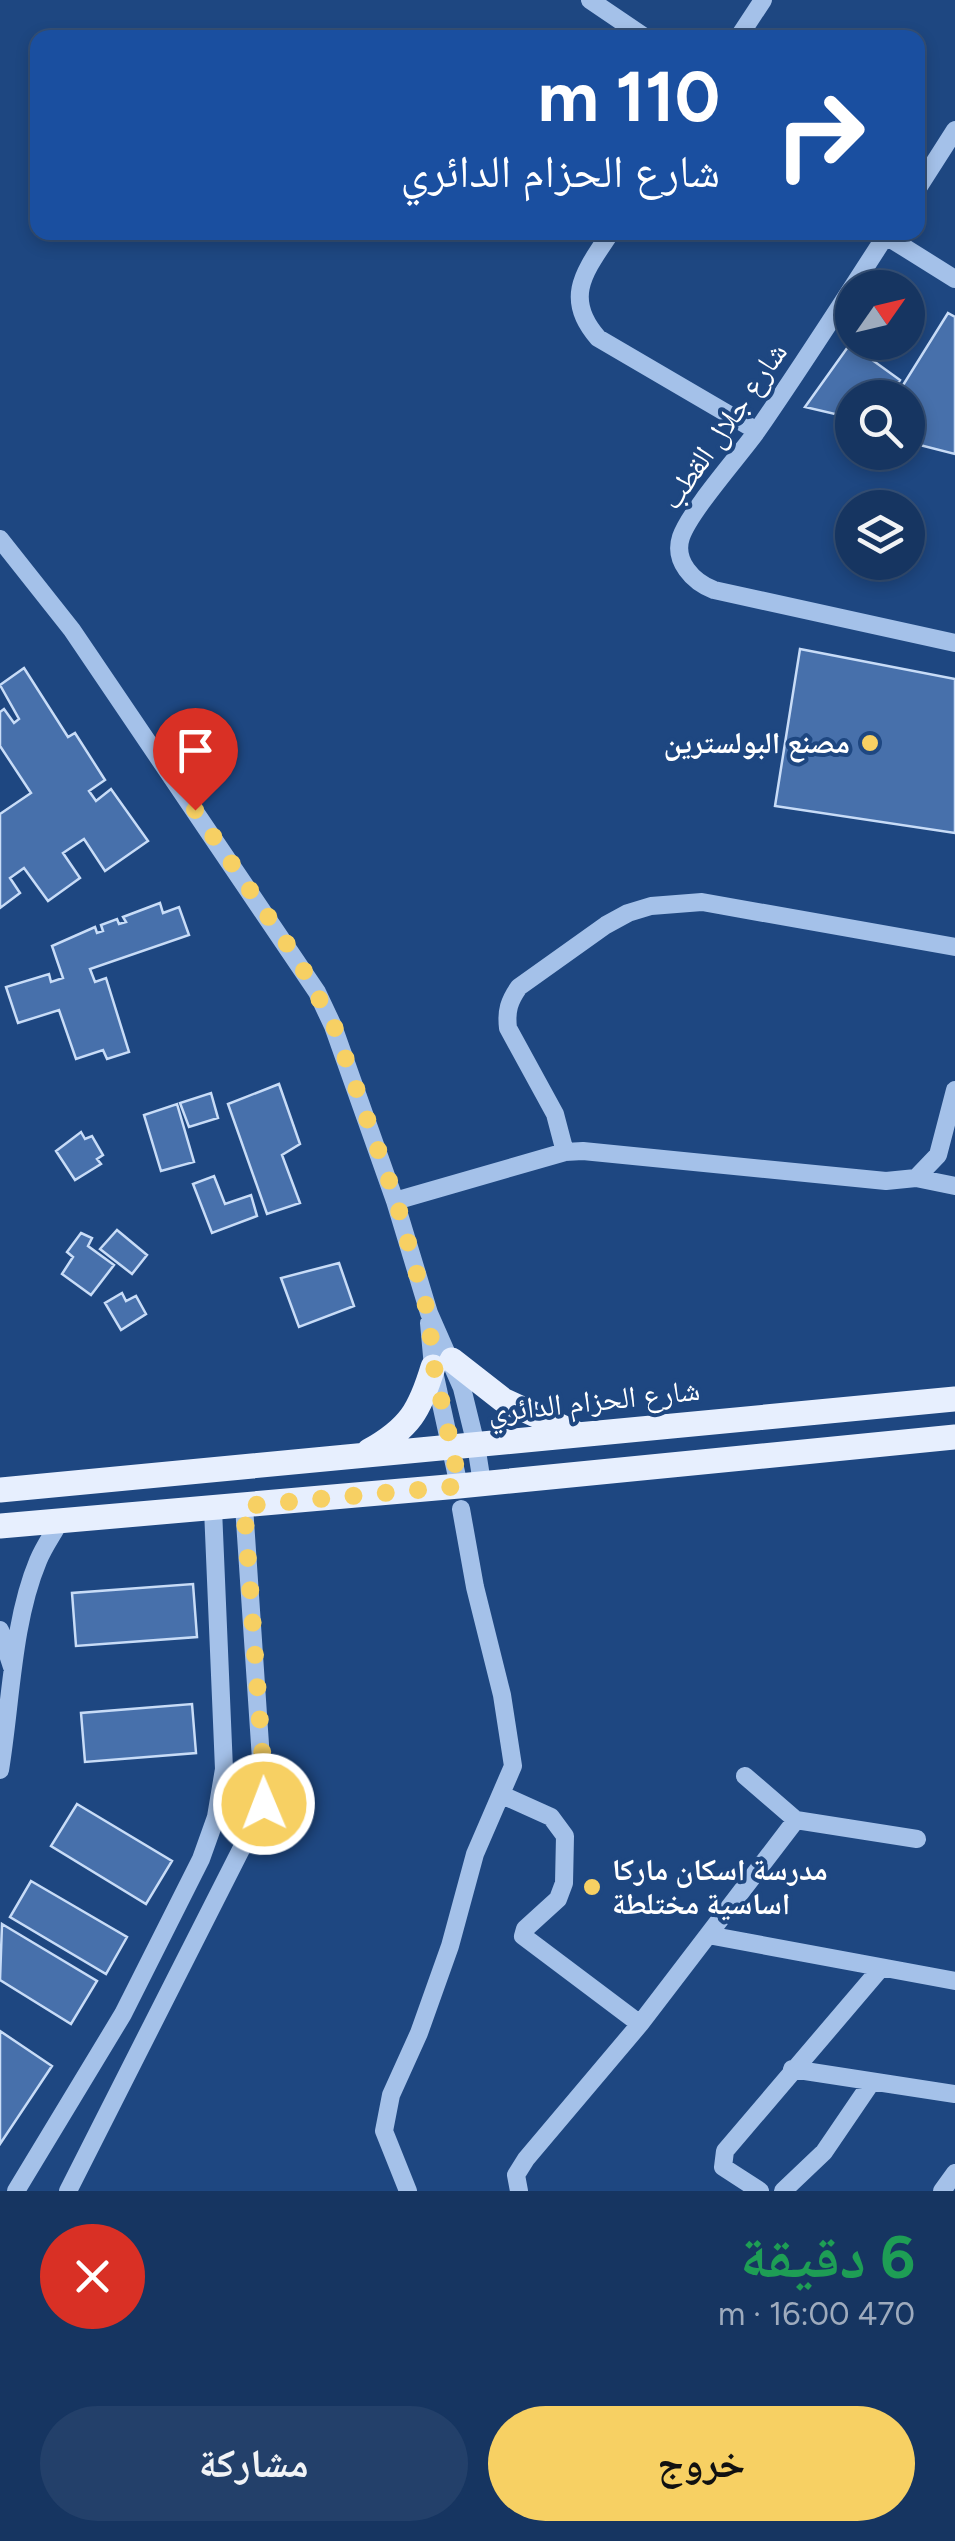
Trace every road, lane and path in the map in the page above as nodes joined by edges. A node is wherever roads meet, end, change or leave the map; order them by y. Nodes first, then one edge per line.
1 (590, 0) edge
2 (762, 0) edge
3 (634, 30) edge
4 (743, 30) edge
5 (955, 130) edge
6 (925, 177) edge
7 (606, 240) edge
8 (883, 240) edge
9 (896, 240) edge
10 (955, 278) edge
11 (757, 430) junction
12 (0, 539) edge
13 (955, 643) edge
14 (955, 947) edge
15 (955, 1090) edge
16 (566, 1152) junction
17 (916, 1178) junction
18 (955, 1186) edge
19 (396, 1200) junction
20 (442, 1364) junction
21 (955, 1399) edge
22 (580, 1434) junction
23 (955, 1437) edge
24 (464, 1446) junction
25 (361, 1455) junction
26 (0, 1490) edge
27 (467, 1493) junction
28 (244, 1506) junction
29 (214, 1509) junction
30 (61, 1519) junction
31 (0, 1526) edge
32 (0, 1630) edge
33 (13, 1668) junction
34 (0, 1770) edge
35 (745, 1776) dead end
36 (502, 1796) junction
37 (796, 1820) junction
38 (917, 1839) dead end
39 (708, 1934) junction
40 (880, 1968) junction
41 (955, 1982) edge
42 (640, 2024) junction
43 (792, 2070) junction
44 (870, 2084) junction
45 (955, 2094) edge
46 (955, 2174) edge
47 (16, 2191) edge
48 (68, 2191) edge
49 (408, 2191) edge
50 (520, 2191) edge
51 (760, 2191) edge
52 (782, 2191) edge
53 (942, 2191) edge

1 - 3 street
2 - 4 street
5 - 6 street
7 - 11 street
8 - 11 street, شارع جلال القطب
9 - 10 street
11 - 13 street, شارع جلال القطب
12 - 19 street
14 - 16 street
15 - 17 street
16 - 17 street
16 - 19 street
17 - 18 street
19 - 20 street
20 - 22 main road
20 - 24 street
20 - 25 main road
21 - 22 main road, شارع الحزام الدائري
22 - 24 main road, شارع الحزام الدائري
23 - 27 main road
24 - 25 main road, شارع الحزام الدائري
24 - 27 street
25 - 26 main road, شارع الحزام الدائري
27 - 28 main road
27 - 36 street
28 - 29 main road
28 - 48 street
29 - 30 main road
29 - 47 street
30 - 31 main road
30 - 33 street
32 - 33 street
33 - 34 street
35 - 37 street
36 - 42 street
36 - 49 street
37 - 38 street
37 - 39 street
39 - 40 street
39 - 42 street
40 - 41 street
40 - 43 street
42 - 50 street
43 - 44 street
43 - 51 street
44 - 45 street
44 - 52 street
46 - 53 street

